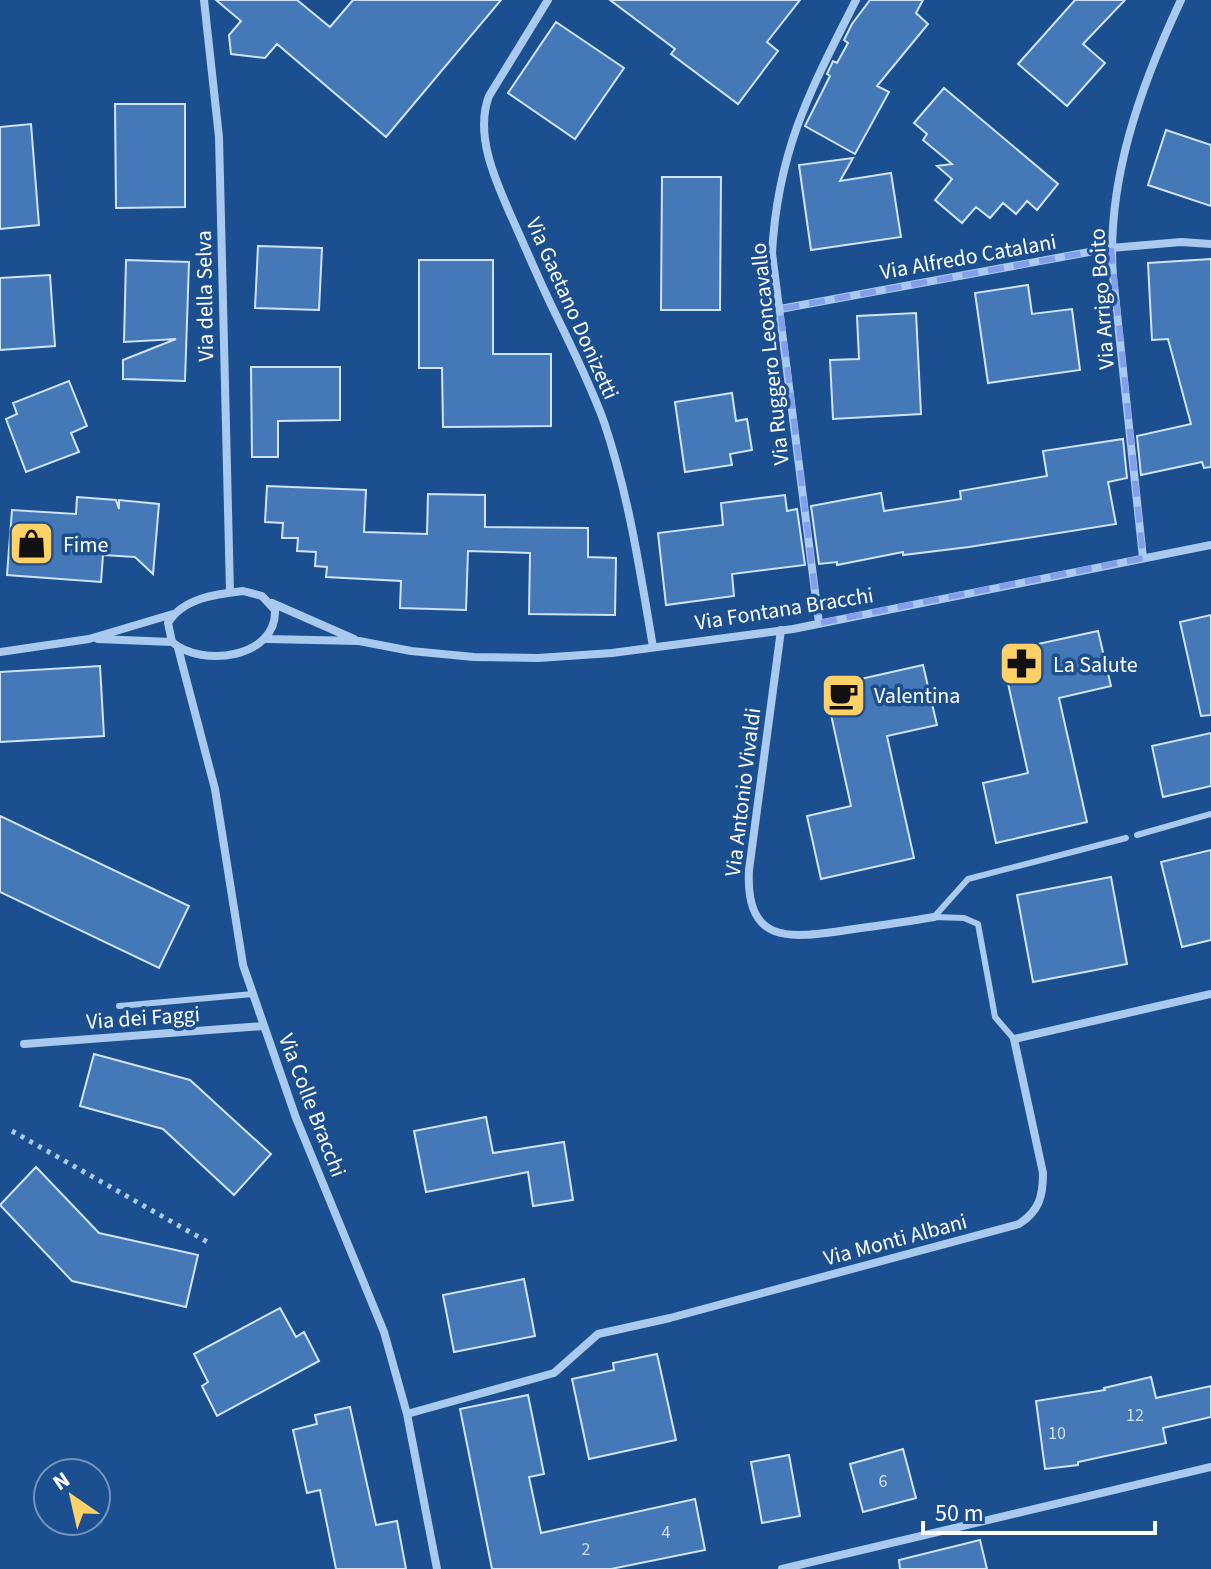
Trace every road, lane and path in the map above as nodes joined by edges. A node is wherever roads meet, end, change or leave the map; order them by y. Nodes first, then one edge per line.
1 (204, 0) edge
2 (548, 0) edge
3 (856, 0) edge
4 (1181, 0) edge
5 (1211, 244) edge
6 (1111, 248) junction
7 (780, 309) junction
8 (1211, 545) edge
9 (1143, 558) junction
10 (230, 592) junction
11 (269, 601) junction
12 (173, 614) junction
13 (819, 623) junction
14 (781, 630) junction
15 (89, 639) junction
16 (267, 639) junction
17 (359, 641) junction
18 (175, 645) junction
19 (653, 647) junction
20 (0, 652) edge
21 (1211, 814) edge
22 (1137, 835) dead end
23 (1126, 838) dead end
24 (934, 917) junction
25 (253, 994) junction
26 (1211, 994) edge
27 (119, 1006) dead end
28 (264, 1026) junction
29 (1014, 1039) junction
30 (24, 1044) dead end
31 (12, 1131) dead end
32 (211, 1244) dead end
33 (407, 1414) junction
34 (1211, 1467) edge
35 (437, 1569) edge
36 (782, 1569) edge

1 - 10 street, Via della Selva
2 - 19 street, Via Gaetano Donizetti
3 - 7 street, Via Ruggero Leoncavallo
4 - 6 street, Via Arrigo Boito
5 - 6 street, Via Alfredo Catalani
6 - 7 street, Via Alfredo Catalani
6 - 9 street, Via Arrigo Boito
7 - 13 street, Via Ruggero Leoncavallo
8 - 9 street, Via Fontana Bracchi
9 - 13 street, Via Fontana Bracchi
10 - 11 street
10 - 12 street
11 - 16 street
11 - 17 street, Via Fontana Bracchi
12 - 15 street
12 - 18 street
13 - 14 street, Via Fontana Bracchi
14 - 19 street, Via Fontana Bracchi
14 - 24 street, Via Antonio Vivaldi
15 - 18 street
15 - 20 street
16 - 17 street, Via Fontana Bracchi
16 - 18 street
17 - 19 street, Via Fontana Bracchi
18 - 25 street, Via Colle Bracchi
21 - 22 lane
23 - 24 lane
24 - 29 lane
25 - 27 lane
25 - 28 street, Via Colle Bracchi
26 - 29 street
28 - 30 street, Via dei Faggi
28 - 33 street, Via Colle Bracchi
29 - 33 street, Via Monti Albani
31 - 32 path
33 - 35 street, Via Colle Bracchi
34 - 36 street

